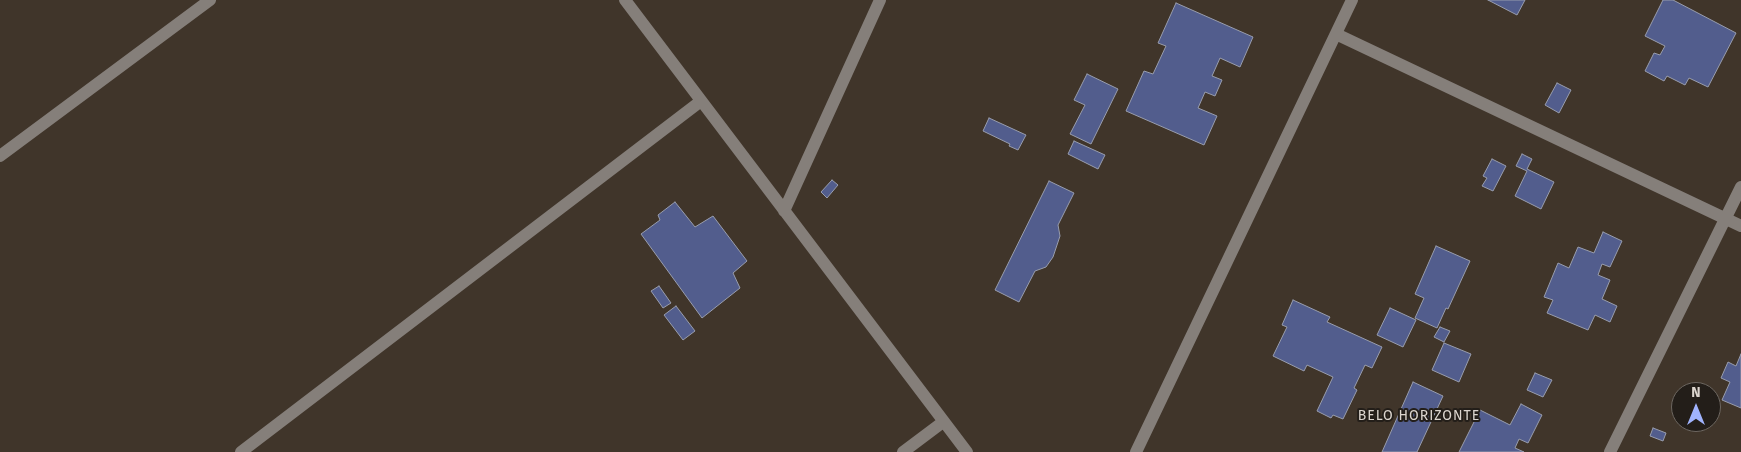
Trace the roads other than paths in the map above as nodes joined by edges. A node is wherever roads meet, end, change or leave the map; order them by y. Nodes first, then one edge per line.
1 (210, 0) edge
2 (625, 0) edge
3 (880, 0) edge
4 (1352, 0) edge
5 (1336, 34) junction
6 (701, 101) junction
7 (0, 156) edge
8 (1741, 187) edge
9 (784, 211) junction
10 (1726, 219) junction
11 (1741, 226) edge
12 (943, 422) junction
13 (241, 452) edge
14 (903, 452) edge
15 (967, 452) edge
16 (1136, 452) edge
17 (1610, 452) edge

1 - 7 street
2 - 6 street
3 - 9 street
4 - 5 street
5 - 10 street
5 - 16 street
6 - 9 street
6 - 13 street
8 - 10 street
9 - 12 street
10 - 11 street
10 - 17 street
12 - 14 street
12 - 15 street

